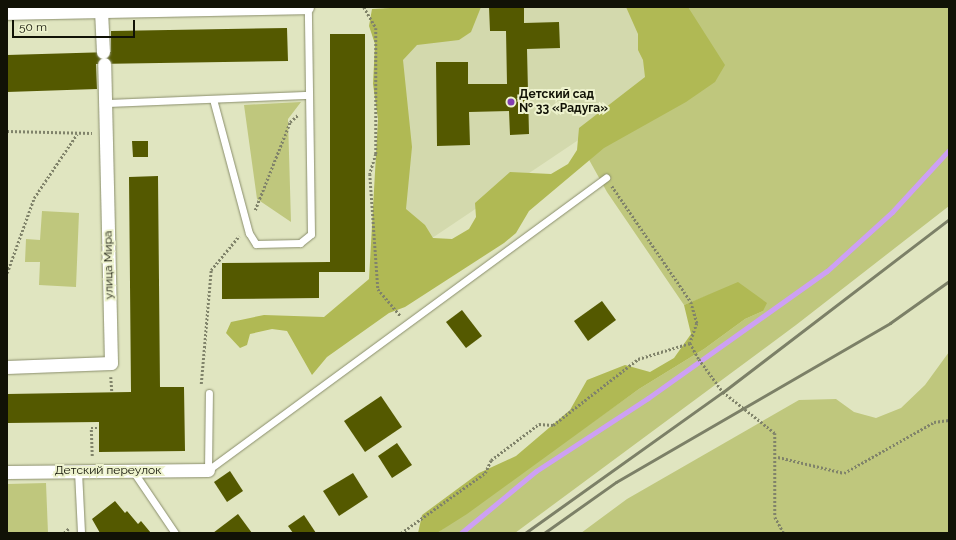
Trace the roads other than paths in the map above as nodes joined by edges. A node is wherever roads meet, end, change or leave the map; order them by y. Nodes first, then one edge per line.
1 (308, 7) edge
2 (176, 8) edge
3 (101, 10) junction
4 (7, 13) edge
5 (307, 95) junction
6 (213, 98) junction
7 (105, 103) junction
8 (606, 178) road end
9 (7, 367) edge
10 (209, 393) road end
11 (208, 470) junction
12 (78, 471) junction
13 (133, 471) junction
14 (7, 472) edge
15 (81, 533) edge
16 (175, 533) edge

1 - 2 street
1 - 5 lane
2 - 3 street
3 - 4 street
3 - 7 street, улица Мира
5 - 6 lane
5 - 6 lane
6 - 7 lane
7 - 9 street, улица Мира
8 - 11 lane
10 - 11 lane
11 - 13 street, Детский переулок
12 - 13 street, Детский переулок
12 - 14 street, Детский переулок
12 - 15 lane
13 - 16 lane

